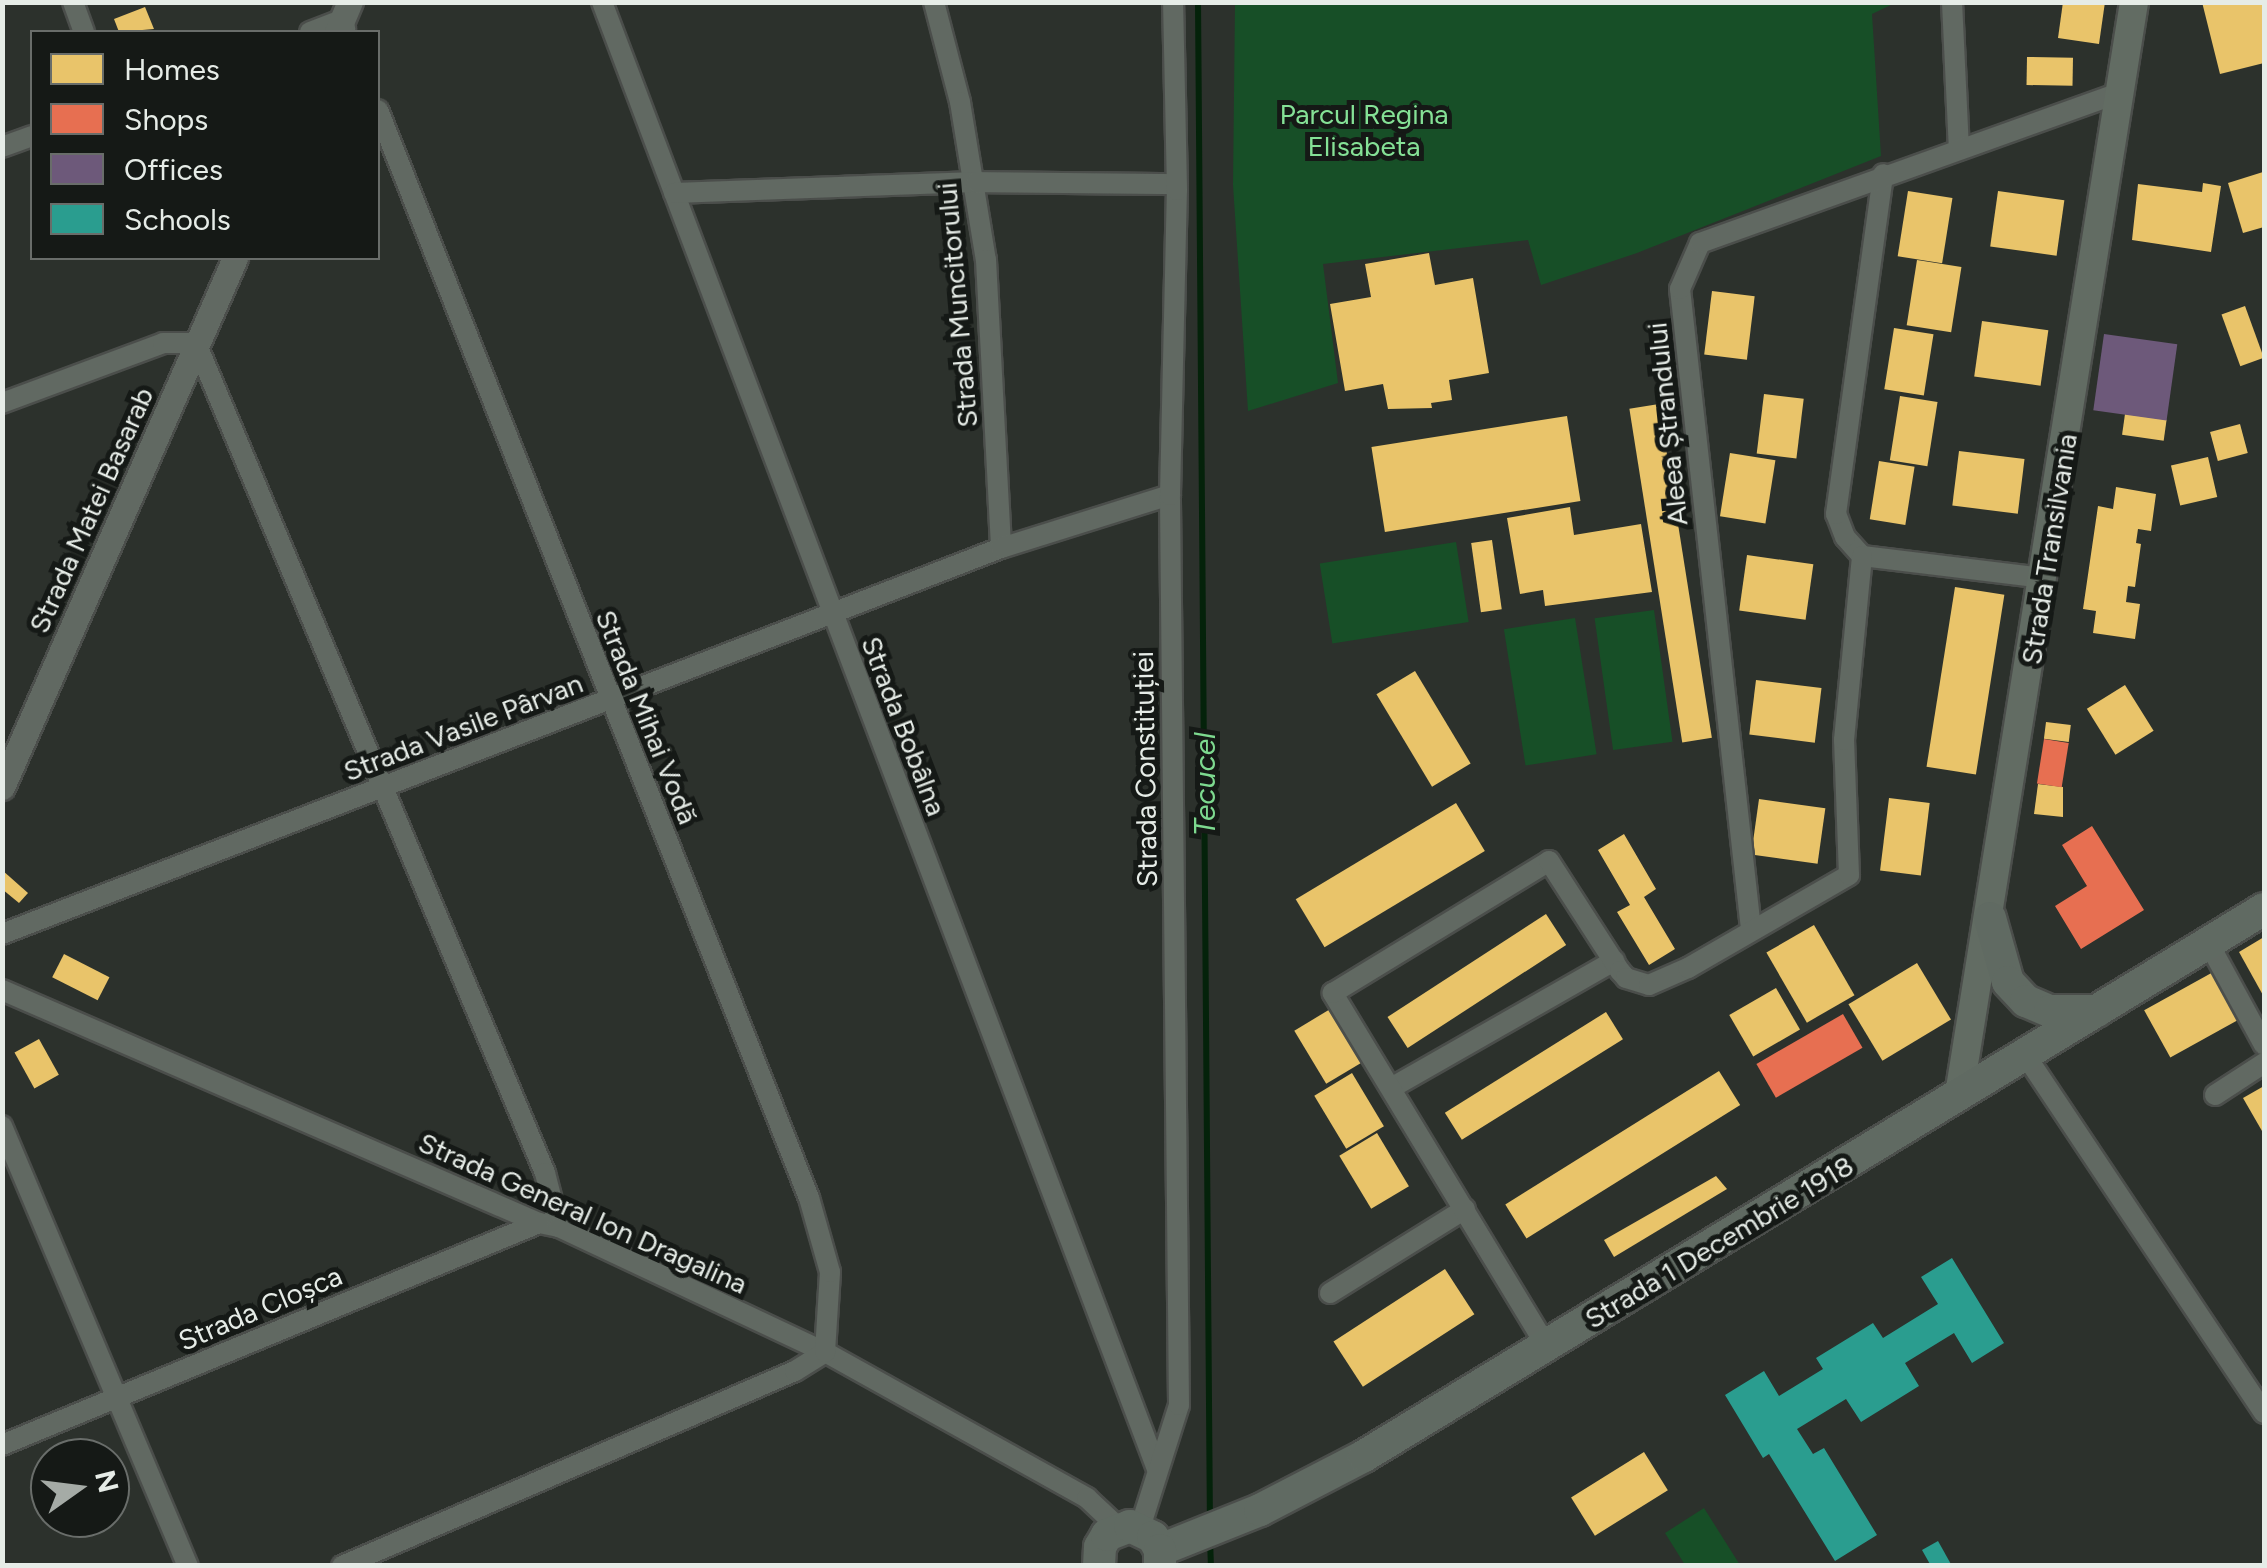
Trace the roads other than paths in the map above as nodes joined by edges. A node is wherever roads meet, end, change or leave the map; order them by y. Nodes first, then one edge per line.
1 (73, 2) edge
2 (602, 2) edge
3 (934, 2) edge
4 (1172, 2) edge
5 (1952, 2) edge
6 (2134, 2) edge
7 (344, 22) edge
8 (83, 30) edge
9 (317, 30) edge
10 (2121, 92) junction
11 (380, 115) edge
12 (30, 137) edge
13 (2, 148) edge
14 (1959, 148) junction
15 (1883, 174) junction
16 (976, 182) junction
17 (1175, 184) junction
18 (674, 193) junction
19 (234, 260) edge
20 (196, 343) junction
21 (2, 403) edge
22 (1170, 495) junction
23 (1000, 548) junction
24 (1862, 556) junction
25 (2044, 578) junction
26 (830, 613) junction
27 (608, 700) junction
28 (2, 787) edge
29 (383, 788) junction
30 (2264, 909) edge
31 (1990, 918) junction
32 (1751, 928) junction
33 (2, 934) edge
34 (2209, 944) junction
35 (1614, 961) junction
36 (2, 990) edge
37 (2102, 1011) junction
38 (2264, 1045) edge
39 (2026, 1056) junction
40 (2264, 1063) edge
41 (1390, 1088) junction
42 (1959, 1095) junction
43 (2214, 1096) dead end
44 (2, 1126) edge
45 (1466, 1209) junction
46 (549, 1225) junction
47 (1330, 1293) dead end
48 (1547, 1346) junction
49 (824, 1352) junction
50 (117, 1398) junction
51 (2264, 1413) edge
52 (2, 1445) edge
53 (1157, 1469) junction
54 (1131, 1548) edge
55 (188, 1566) edge
56 (342, 1566) edge

1 - 8 street
2 - 18 street, Strada Bobâlna
3 - 16 street, Strada Muncitorului
4 - 17 street, Strada Constituției
5 - 14 street
6 - 10 main road, Strada Transilvania
7 - 9 street
10 - 14 street, Aleea Ștrandului
10 - 25 main road, Strada Transilvania
11 - 27 street, Strada Mihai Vodă
12 - 13 street
14 - 15 street, Aleea Ștrandului
15 - 24 street
15 - 32 street, Aleea Ștrandului
16 - 17 street
16 - 18 street
16 - 23 street, Strada Muncitorului
17 - 22 street, Strada Constituției
18 - 26 street, Strada Bobâlna
19 - 20 street, Strada Matei Basarab
20 - 21 street
20 - 28 street, Strada Matei Basarab
20 - 29 street
22 - 23 street, Strada Vasile Pârvan
22 - 53 street, Strada Constituției
23 - 26 street, Strada Vasile Pârvan
24 - 25 street
24 - 32 street
25 - 31 main road, Strada Transilvania
26 - 27 street, Strada Vasile Pârvan
26 - 53 street, Strada Bobâlna
27 - 29 street, Strada Vasile Pârvan
27 - 49 street, Strada Mihai Vodă
29 - 33 street, Strada Vasile Pârvan
29 - 46 street
30 - 34 main road, Strada 1 Decembrie 1918
31 - 37 main road
31 - 42 main road, Strada Transilvania
32 - 35 street
34 - 37 main road, Strada 1 Decembrie 1918
34 - 38 street
35 - 41 street
35 - 41 street
36 - 46 street, Strada General Ion Dragalina
37 - 39 main road, Strada 1 Decembrie 1918
39 - 42 main road, Strada 1 Decembrie 1918
39 - 51 street
40 - 43 street
41 - 45 street
42 - 48 main road, Strada 1 Decembrie 1918
44 - 50 street
45 - 47 street
45 - 48 street
46 - 49 street, Strada General Ion Dragalina
46 - 50 street, Strada Cloșca
48 - 54 main road, Strada 1 Decembrie 1918
49 - 54 street, Strada General Ion Dragalina
49 - 56 street
50 - 52 street, Strada Cloșca
50 - 55 street
53 - 54 street, Strada Constituției

